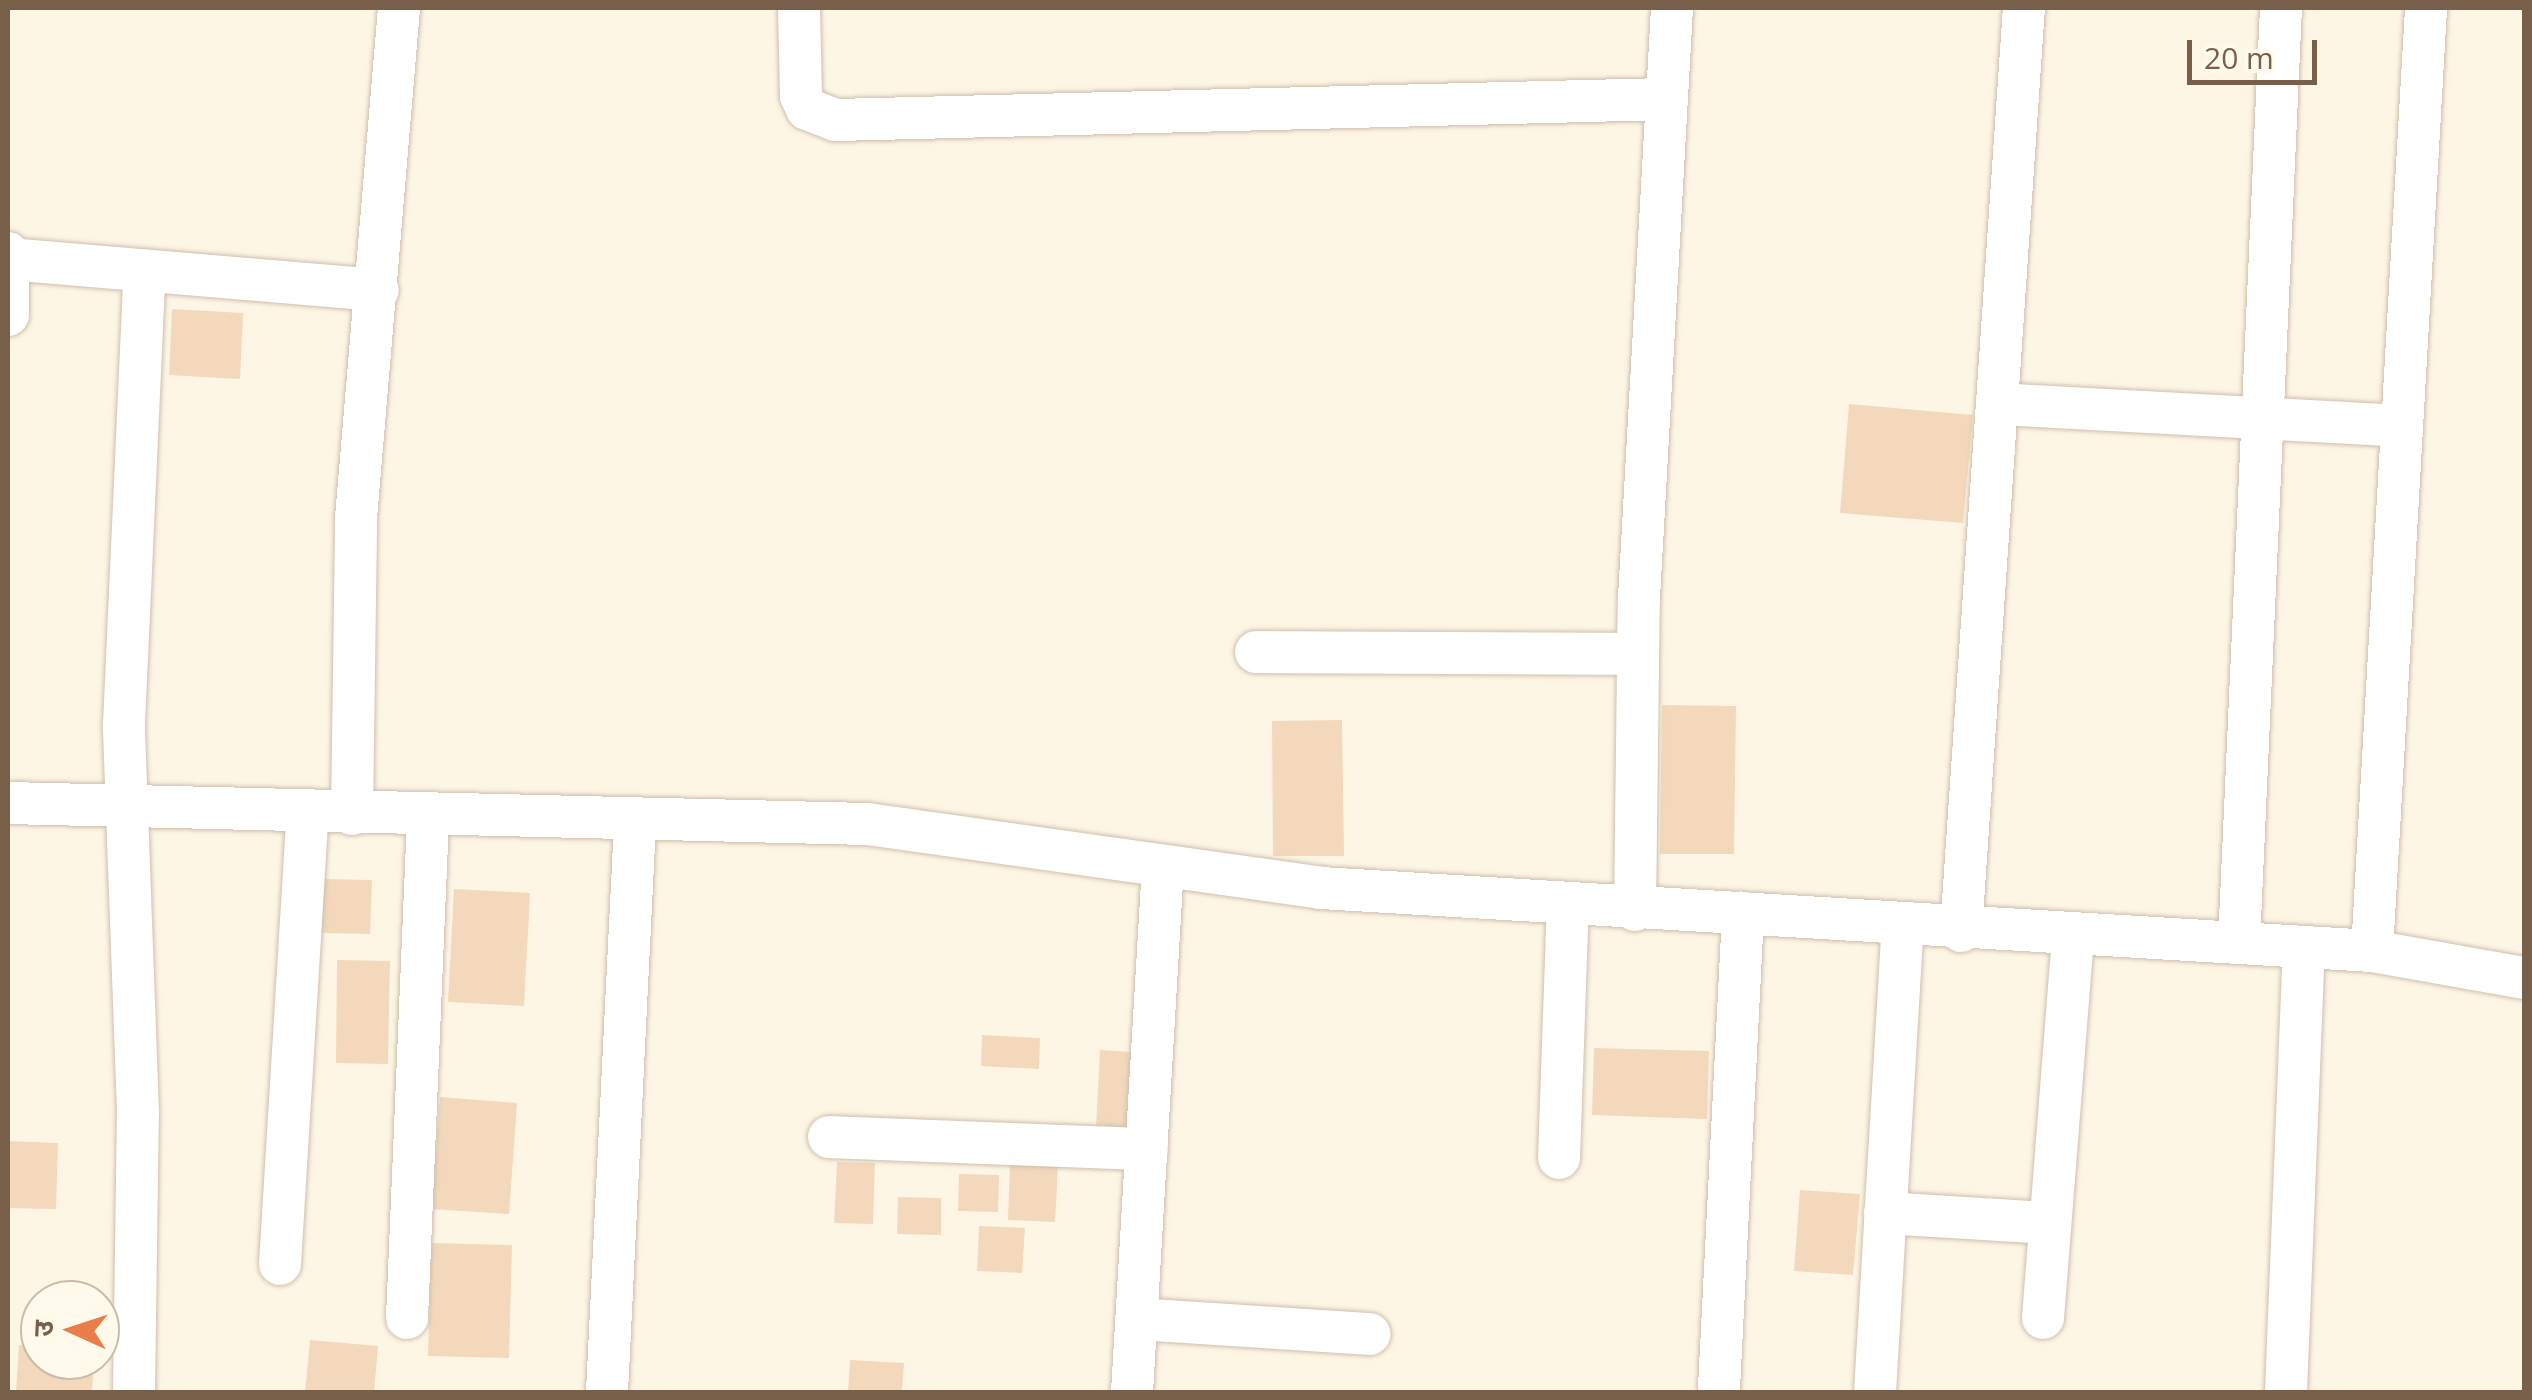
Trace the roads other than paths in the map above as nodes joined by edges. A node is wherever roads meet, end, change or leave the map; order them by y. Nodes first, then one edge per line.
1 (399, 8) edge
2 (799, 8) edge
3 (1672, 8) edge
4 (2024, 8) edge
5 (2282, 8) edge
6 (2426, 8) edge
7 (1666, 99) junction
8 (8, 256) edge
9 (144, 270) junction
10 (378, 290) junction
11 (8, 316) edge
12 (1998, 404) junction
13 (2262, 420) junction
14 (2399, 426) junction
15 (1256, 652) dead end
16 (1637, 654) junction
17 (8, 803) edge
18 (126, 806) junction
19 (308, 812) junction
20 (352, 814) junction
21 (428, 818) junction
22 (635, 824) junction
23 (1163, 866) junction
24 (1568, 906) junction
25 (1635, 910) junction
26 (1743, 913) junction
27 (1903, 926) junction
28 (1961, 931) junction
29 (2074, 936) junction
30 (2239, 943) junction
31 (2304, 947) junction
32 (2372, 951) junction
33 (2524, 978) edge
34 (829, 1137) dead end
35 (1147, 1148) junction
36 (1559, 1158) dead end
37 (1886, 1213) junction
38 (2050, 1223) junction
39 (280, 1264) dead end
40 (407, 1318) dead end
41 (2043, 1318) dead end
42 (1137, 1320) junction
43 (1370, 1334) dead end
44 (1719, 1388) dead end
45 (134, 1392) edge
46 (607, 1392) edge
47 (1132, 1392) edge
48 (1875, 1392) edge
49 (2286, 1392) edge

1 - 10 street
2 - 7 street
3 - 7 street
4 - 12 street
5 - 13 street
6 - 14 street
7 - 16 street
8 - 9 street
8 - 11 street
9 - 10 street
9 - 18 street
10 - 20 street
12 - 13 street
12 - 28 street
13 - 14 street
13 - 30 street
14 - 32 street
15 - 16 street
16 - 25 street
17 - 18 street
18 - 19 street
18 - 45 street
19 - 20 street
19 - 39 street
20 - 21 street
21 - 22 street
21 - 40 street
22 - 23 street
22 - 46 street
23 - 24 street
23 - 35 street
24 - 25 street
24 - 36 street
25 - 26 street
26 - 27 street
26 - 44 street
27 - 28 street
27 - 37 street
28 - 29 street
29 - 30 street
29 - 38 street
30 - 31 street
31 - 32 street
31 - 49 street
32 - 33 street
34 - 35 street
35 - 42 street
37 - 38 street
37 - 48 street
38 - 41 street
42 - 43 street
42 - 47 street

